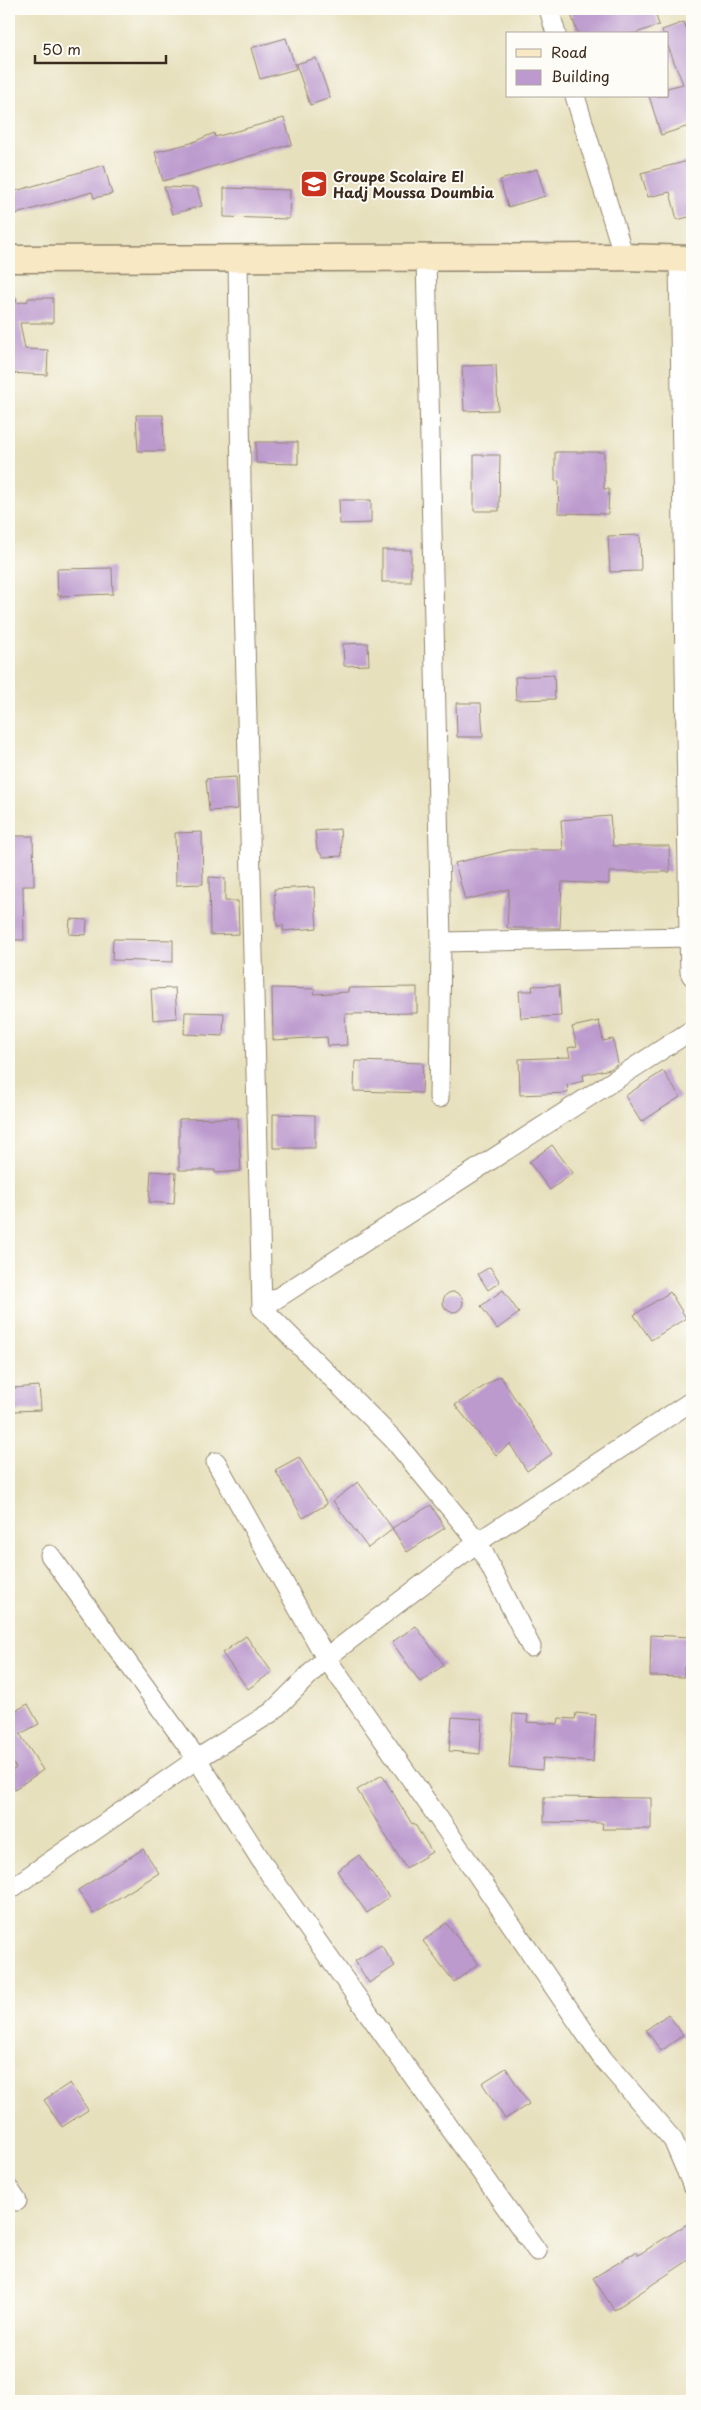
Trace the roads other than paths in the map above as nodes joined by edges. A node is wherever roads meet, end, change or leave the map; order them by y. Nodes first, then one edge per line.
1 (549, 9) edge
2 (555, 32) edge
3 (576, 98) edge
4 (426, 257) junction
5 (624, 257) junction
6 (238, 258) junction
7 (686, 258) edge
8 (9, 259) edge
9 (687, 435) edge
10 (689, 937) junction
11 (441, 942) junction
12 (692, 976) edge
13 (692, 1030) edge
14 (439, 1098) dead end
15 (262, 1308) junction
16 (692, 1401) edge
17 (216, 1462) dead end
18 (478, 1542) junction
19 (50, 1555) dead end
20 (531, 1647) dead end
21 (326, 1658) junction
22 (197, 1759) junction
23 (9, 1890) edge
24 (692, 2184) edge
25 (537, 2251) dead end

1 - 2 street
3 - 5 street
4 - 5 street
4 - 6 street
4 - 11 street
5 - 7 street
6 - 8 street
6 - 15 street
7 - 9 street
9 - 10 street
10 - 11 street
10 - 12 street
11 - 14 street
13 - 15 street
15 - 18 street
16 - 18 street
17 - 21 street
18 - 20 street
18 - 21 street
19 - 22 street
21 - 22 street
21 - 24 street
22 - 23 street
22 - 25 street

